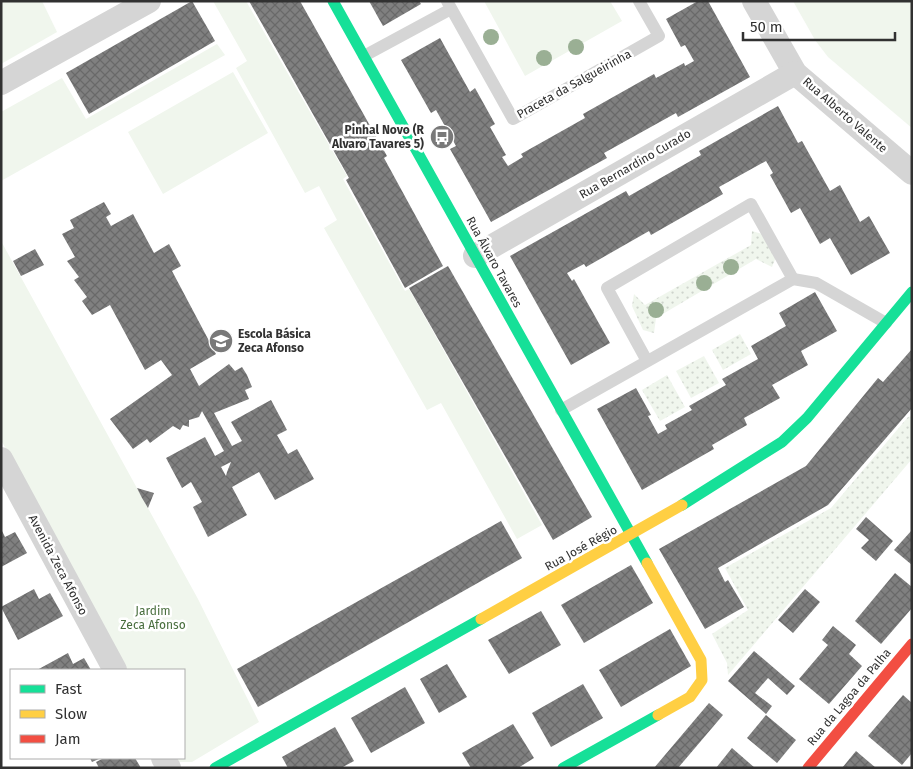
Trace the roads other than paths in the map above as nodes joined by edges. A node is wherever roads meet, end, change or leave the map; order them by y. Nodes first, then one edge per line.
1 (150, 1) edge
2 (333, 1) edge
3 (754, 1) edge
4 (642, 2) edge
5 (449, 5) edge
6 (364, 56) junction
7 (795, 73) junction
8 (1, 83) edge
9 (912, 173) edge
10 (475, 256) junction
11 (793, 279) junction
12 (912, 292) edge
13 (886, 323) junction
14 (647, 361) junction
15 (561, 410) junction
16 (1, 459) edge
17 (631, 536) junction
18 (912, 644) edge
19 (114, 669) edge
20 (215, 768) edge
21 (563, 768) edge
22 (808, 768) edge

1 - 8 street
2 - 6 street, Rua Álvaro Tavares
3 - 7 street, Rua Alberto Valente
4 - 5 lane, Praceta da Salgueirinha
5 - 6 lane, Praceta da Salgueirinha
6 - 10 street, Rua Álvaro Tavares
7 - 9 street, Rua Alberto Valente
7 - 10 street, Rua Bernardino Curado
10 - 15 street, Rua Álvaro Tavares
11 - 13 lane
11 - 14 lane
11 - 14 lane
12 - 13 street, Rua José Régio
13 - 17 street, Rua José Régio
14 - 15 lane
15 - 17 street, Rua Álvaro Tavares
16 - 19 street, Avenida Zeca Afonso
17 - 20 street, Rua José Régio
17 - 21 street, Rua Álvaro Tavares
18 - 22 street, Rua da Lagoa da Palha

